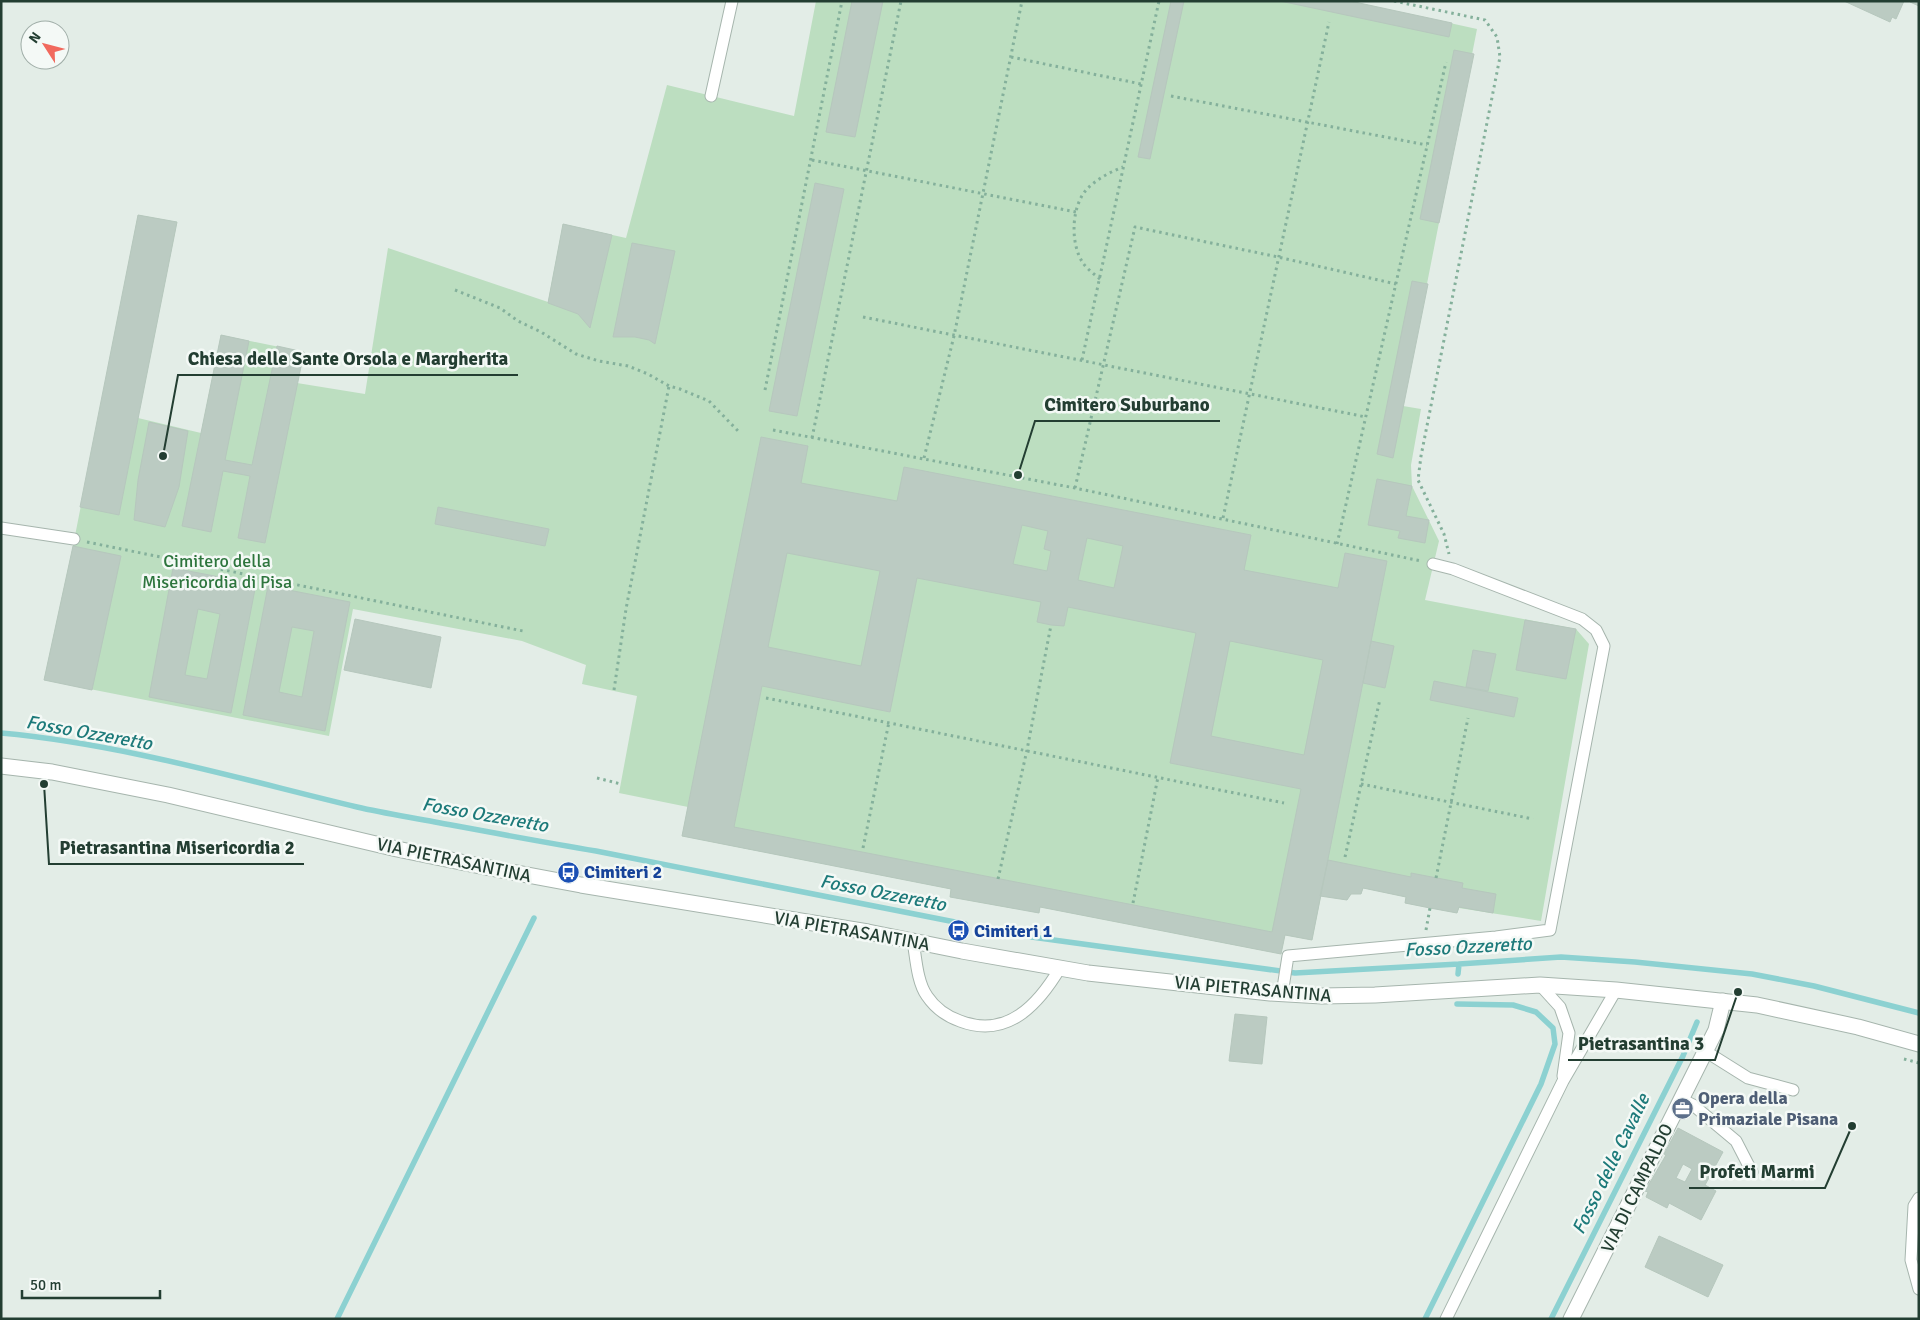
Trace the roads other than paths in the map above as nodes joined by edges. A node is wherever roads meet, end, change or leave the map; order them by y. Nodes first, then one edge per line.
1 (732, 1) edge
2 (711, 96) dead end
3 (1, 528) edge
4 (74, 539) road end
5 (1433, 564) road end
6 (1, 766) edge
7 (914, 941) junction
8 (1060, 968) junction
9 (1540, 985) junction
10 (1282, 988) junction
11 (1616, 990) junction
12 (1723, 1001) junction
13 (1919, 1044) edge
14 (1705, 1051) junction
15 (1563, 1081) junction
16 (1793, 1090) dead end
17 (1681, 1099) junction
18 (1752, 1172) dead end
19 (1919, 1198) edge
20 (1919, 1289) edge
21 (1446, 1319) edge
22 (1571, 1319) edge

1 - 2 lane
3 - 4 lane
5 - 10 lane
6 - 7 street, VIA PIETRASANTINA
7 - 8 street, VIA PIETRASANTINA
7 - 8 lane
8 - 10 street, VIA PIETRASANTINA
9 - 10 street, VIA PIETRASANTINA
9 - 11 street, VIA PIETRASANTINA
9 - 15 lane
11 - 12 street, VIA PIETRASANTINA
11 - 15 lane
12 - 13 street, VIA PIETRASANTINA
12 - 14 street, VIA DI CAMPALDO
14 - 16 lane
14 - 17 street, VIA DI CAMPALDO
15 - 21 lane
17 - 18 lane
17 - 22 street, VIA DI CAMPALDO
19 - 20 lane

